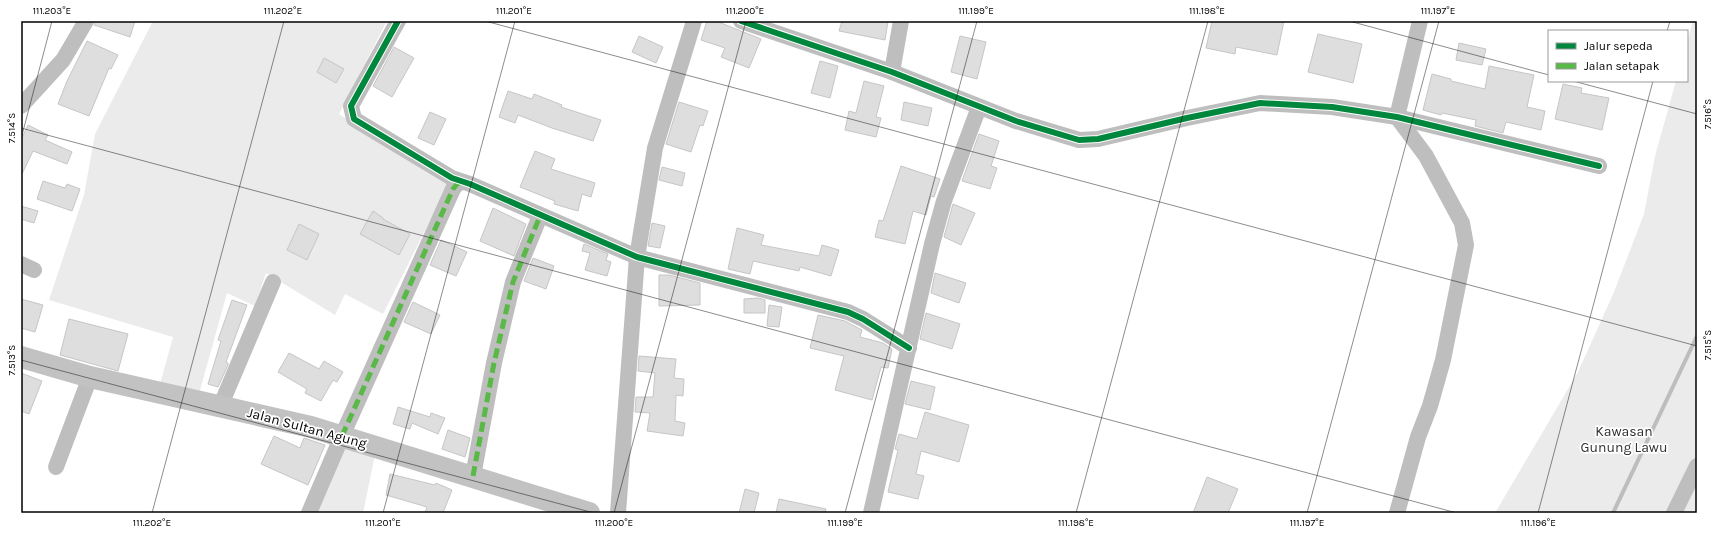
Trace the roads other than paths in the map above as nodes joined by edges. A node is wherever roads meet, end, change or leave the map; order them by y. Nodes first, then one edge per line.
1 (86, 21) edge
2 (398, 21) edge
3 (694, 21) edge
4 (741, 21) edge
5 (901, 21) edge
6 (1420, 21) edge
7 (892, 72) junction
8 (21, 106) edge
9 (979, 107) junction
10 (1397, 117) junction
11 (1599, 166) dead end
12 (463, 182) junction
13 (540, 216) junction
14 (637, 257) junction
15 (273, 282) dead end
16 (909, 348) junction
17 (21, 357) edge
18 (90, 377) junction
19 (220, 406) junction
20 (342, 436) junction
21 (1697, 466) edge
22 (56, 467) dead end
23 (473, 476) junction
24 (310, 513) edge
25 (589, 513) edge
26 (618, 513) edge
27 (871, 513) edge
28 (1397, 513) edge
29 (1674, 513) edge

1 - 8 street
2 - 12 street
3 - 14 street
4 - 7 street
5 - 7 street
6 - 10 street
7 - 9 street
9 - 10 street
9 - 16 street
10 - 11 street
10 - 28 street
12 - 13 street
12 - 20 street
13 - 14 street
13 - 23 street
14 - 16 street
14 - 26 street
15 - 19 street
16 - 27 street
17 - 18 main road, Jalan Sultan Agung
18 - 19 main road, Jalan Sultan Agung
18 - 22 street
19 - 20 main road, Jalan Sultan Agung
20 - 23 main road, Jalan Sultan Agung
20 - 24 street
21 - 29 street
23 - 25 main road, Jalan Sultan Agung

